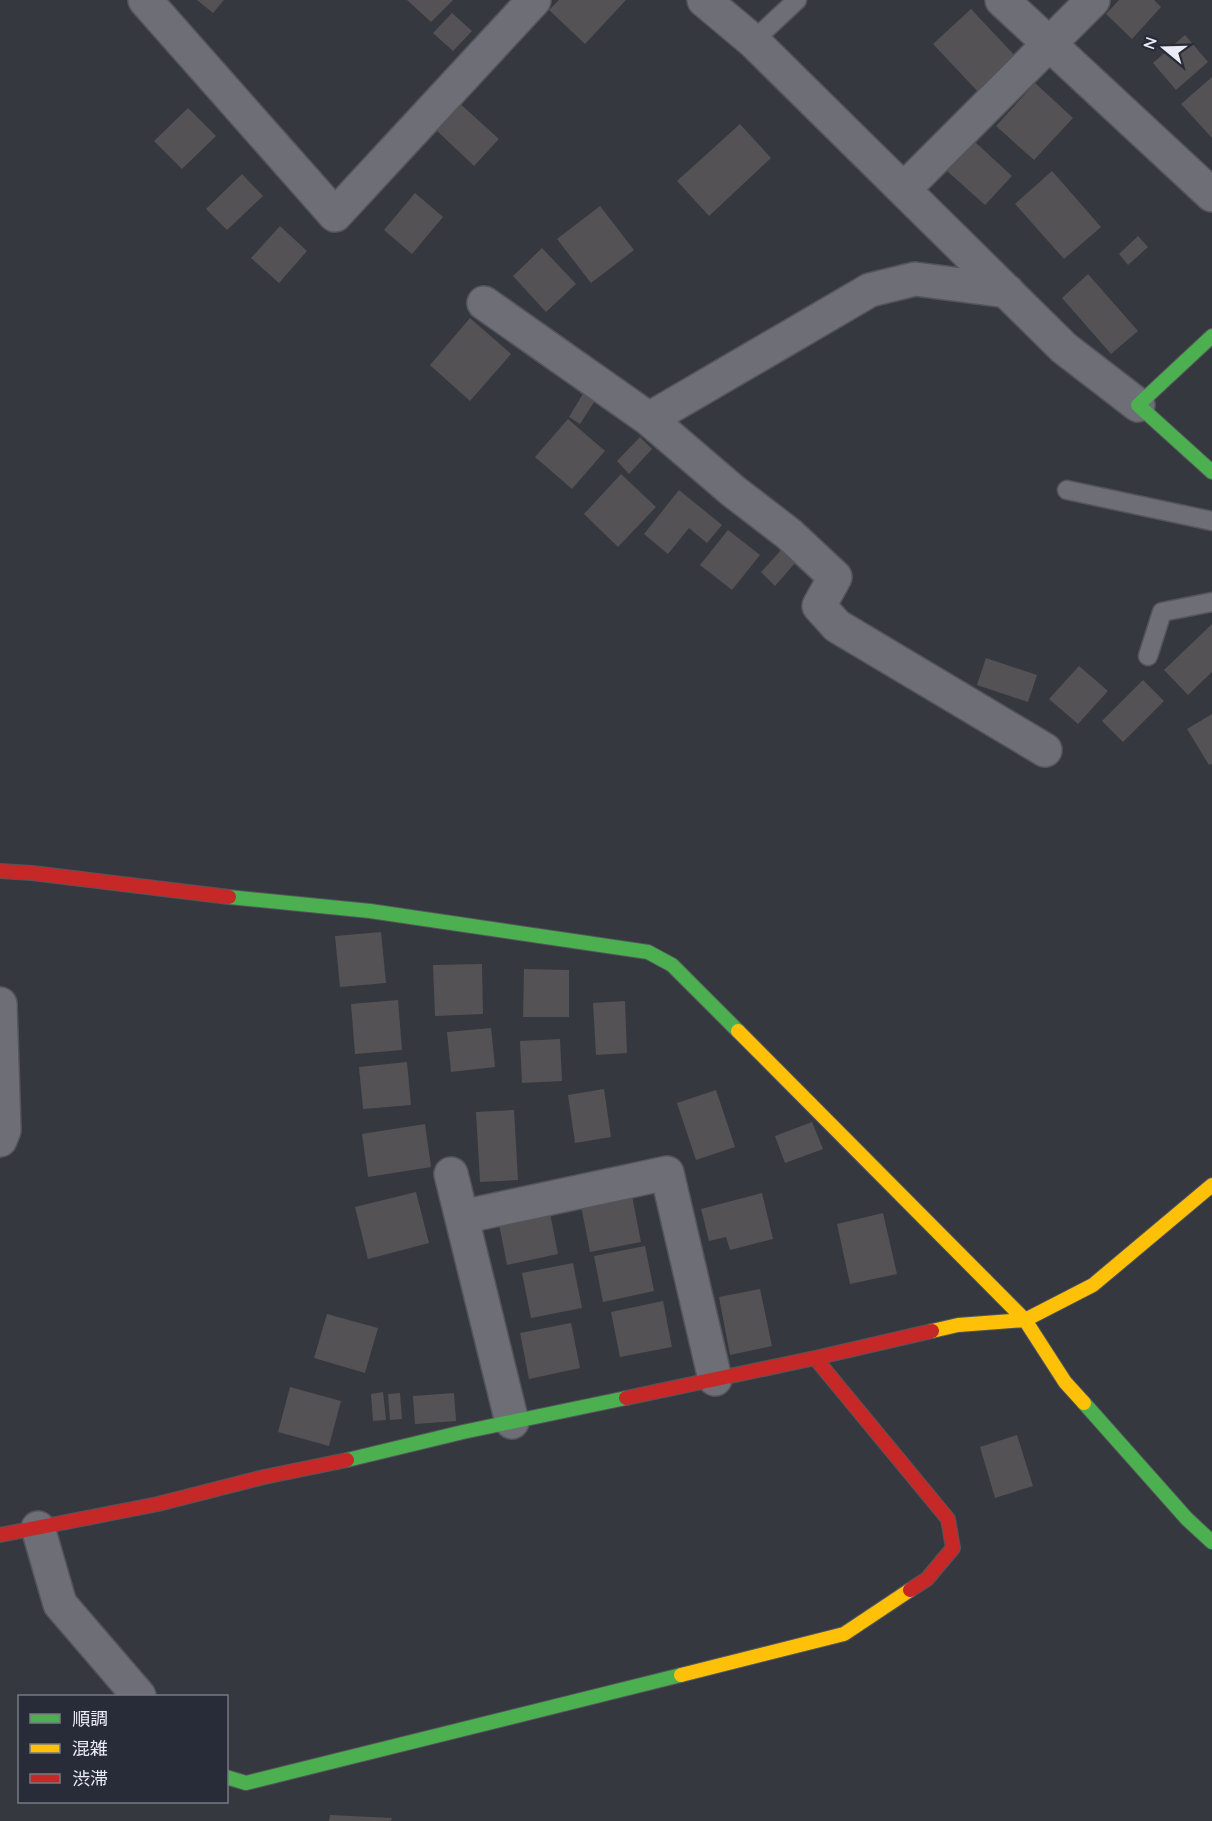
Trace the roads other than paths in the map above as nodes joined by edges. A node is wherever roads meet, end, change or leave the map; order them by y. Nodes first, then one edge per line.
1 (145, 0) edge
2 (534, 0) edge
3 (704, 0) edge
4 (797, 0) edge
5 (1002, 0) edge
6 (1093, 0) edge
7 (753, 40) junction
8 (1049, 44) junction
9 (904, 189) junction
10 (1212, 195) edge
11 (1007, 291) junction
12 (484, 303) dead end
13 (1212, 336) edge
14 (1138, 405) junction
15 (649, 419) junction
16 (1212, 472) edge
17 (1067, 490) dead end
18 (1212, 521) edge
19 (1212, 602) edge
20 (1148, 656) dead end
21 (1045, 750) dead end
22 (0, 871) edge
23 (0, 1004) edge
24 (0, 1140) edge
25 (451, 1174) dead end
26 (1212, 1185) edge
27 (462, 1218) junction
28 (1025, 1320) junction
29 (815, 1358) junction
30 (715, 1379) junction
31 (512, 1422) junction
32 (38, 1528) junction
33 (0, 1535) edge
34 (1212, 1542) edge
35 (138, 1695) edge
36 (228, 1778) edge

1 - 2 street
3 - 7 street
4 - 7 lane
5 - 8 street
6 - 8 street
7 - 9 street
8 - 9 street
8 - 10 street
9 - 11 street
11 - 14 street
11 - 15 street
12 - 15 street
13 - 14 street
14 - 16 street
15 - 21 street
17 - 18 lane
19 - 20 lane
22 - 28 street
23 - 24 street
25 - 27 street
26 - 28 street
27 - 30 street
27 - 31 street
28 - 29 street
28 - 34 street
29 - 30 street
29 - 36 street
30 - 31 street
31 - 32 street
32 - 33 street
32 - 35 street

